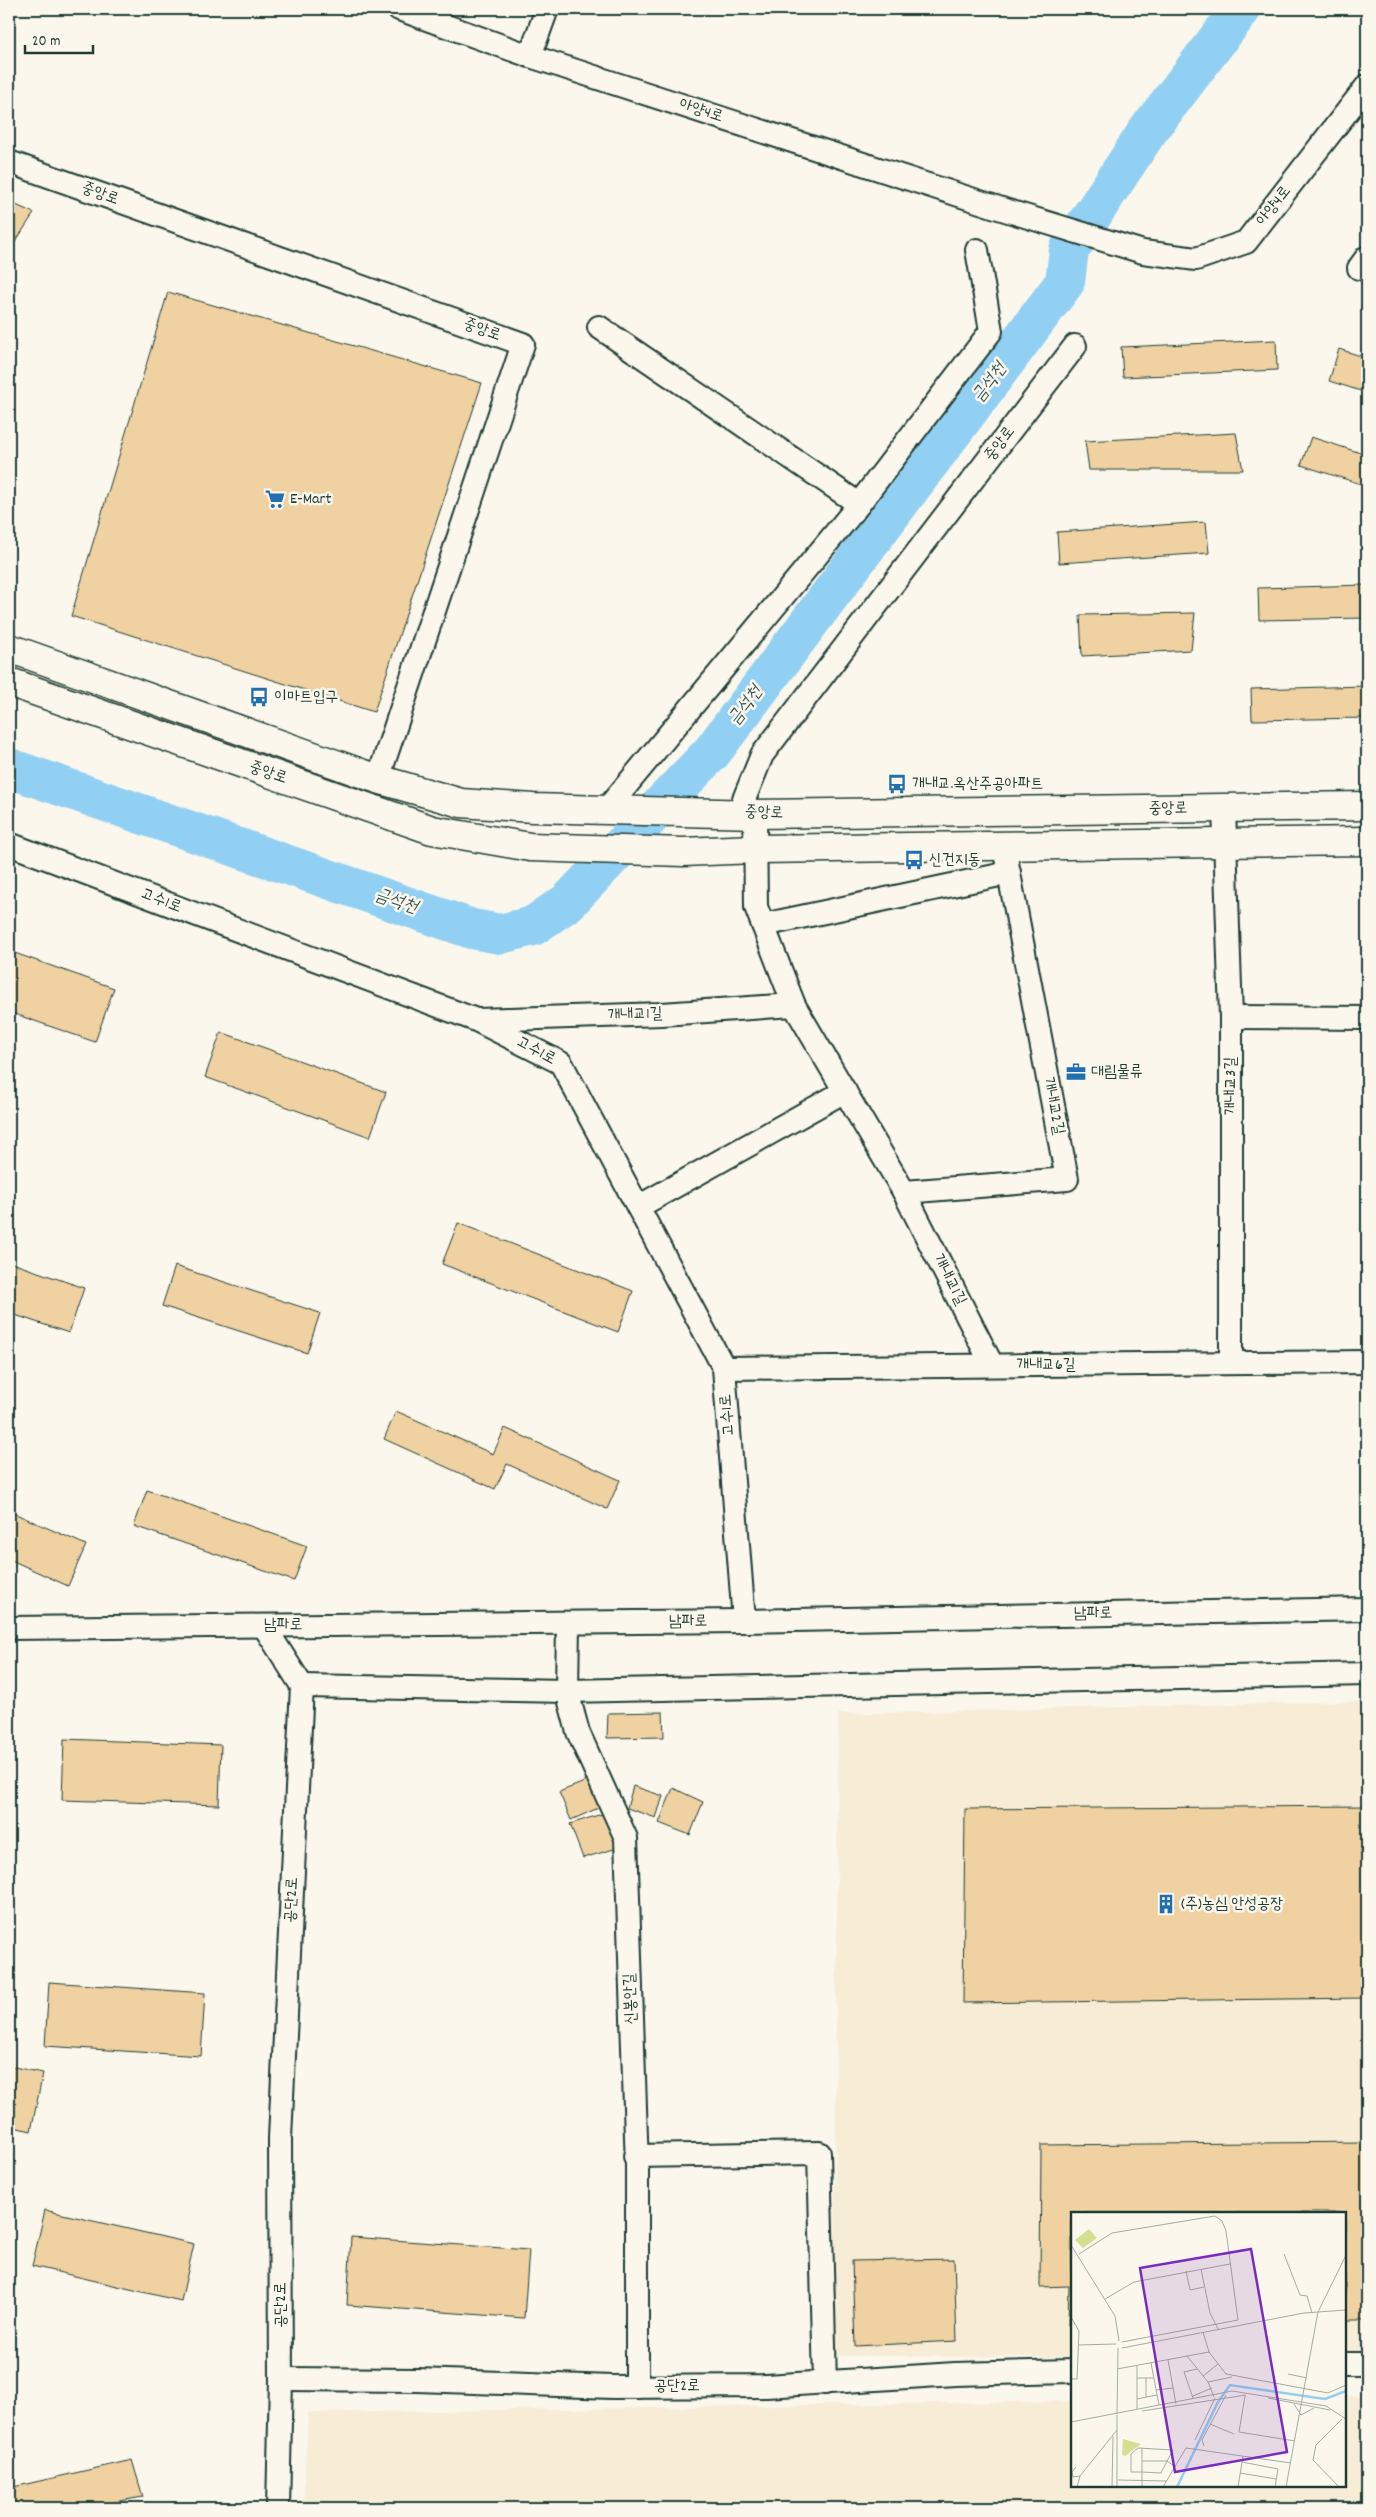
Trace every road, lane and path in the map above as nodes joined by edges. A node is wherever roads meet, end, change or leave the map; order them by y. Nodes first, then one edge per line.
1 (398, 9) edge
2 (547, 9) edge
3 (530, 56) junction
4 (1367, 86) edge
5 (9, 162) edge
6 (978, 250) dead end
7 (1367, 257) edge
8 (1367, 270) edge
9 (600, 327) dead end
10 (1075, 346) dead end
11 (859, 504) junction
12 (9, 648) edge
13 (9, 682) edge
14 (378, 779) junction
15 (1367, 806) edge
16 (1224, 808) junction
17 (606, 810) junction
18 (746, 814) junction
19 (1367, 841) edge
20 (9, 844) edge
21 (1225, 844) junction
22 (755, 849) junction
23 (1006, 860) junction
24 (763, 925) junction
25 (794, 1006) junction
26 (1231, 1017) junction
27 (1367, 1018) edge
28 (476, 1020) junction
29 (845, 1091) junction
30 (904, 1192) junction
31 (638, 1207) junction
32 (1367, 1362) edge
33 (1231, 1363) junction
34 (992, 1365) junction
35 (724, 1368) junction
36 (1367, 1609) edge
37 (744, 1621) junction
38 (568, 1623) junction
39 (264, 1626) junction
40 (9, 1628) edge
41 (1367, 1674) edge
42 (302, 1686) junction
43 (567, 1691) junction
44 (635, 2156) junction
45 (1346, 2364) edge
46 (1367, 2364) edge
47 (1071, 2371) edge
48 (281, 2379) junction
49 (825, 2383) junction
50 (637, 2386) junction
51 (278, 2508) edge

1 - 3 street, 아양4로
2 - 3 street
3 - 4 street, 아양4로
5 - 14 street, 중앙로
6 - 11 street
7 - 8 street
9 - 11 street
10 - 18 street, 중앙로
11 - 17 street
12 - 14 main road, 중앙로
13 - 22 main road, 중앙로
14 - 17 main road, 중앙로
15 - 16 main road, 중앙로
16 - 18 main road, 중앙로
16 - 21 street, 개내교3길
17 - 18 main road, 중앙로
18 - 22 street, 개내교1길
19 - 21 main road
20 - 28 street, 고수1로
21 - 23 main road
21 - 26 street, 개내교3길
22 - 23 main road
22 - 24 street, 개내교1길
23 - 24 street
23 - 30 street, 개내교2길
24 - 25 street, 개내교1길
25 - 28 street, 개내교1길
25 - 29 street, 개내교1길
26 - 27 street
26 - 33 street, 개내교3길
28 - 31 street, 고수1로
29 - 30 street, 개내교1길
29 - 31 street
30 - 34 street, 개내교1길
31 - 35 street, 고수1로
32 - 33 street, 개내교6길
33 - 34 street, 개내교6길
34 - 35 street, 개내교6길
35 - 37 street, 고수1로
36 - 37 street, 남파로
37 - 38 street, 남파로
38 - 39 street, 남파로
38 - 43 street, 신봉안길
39 - 40 street, 남파로
39 - 42 street
41 - 43 street
42 - 43 street
42 - 48 street, 공단2로
43 - 44 street, 신봉안길
44 - 49 street
44 - 50 street, 신봉안길
45 - 46 street
47 - 49 street, 공단2로
48 - 50 street, 공단2로
48 - 51 street, 공단2로
49 - 50 street, 공단2로

